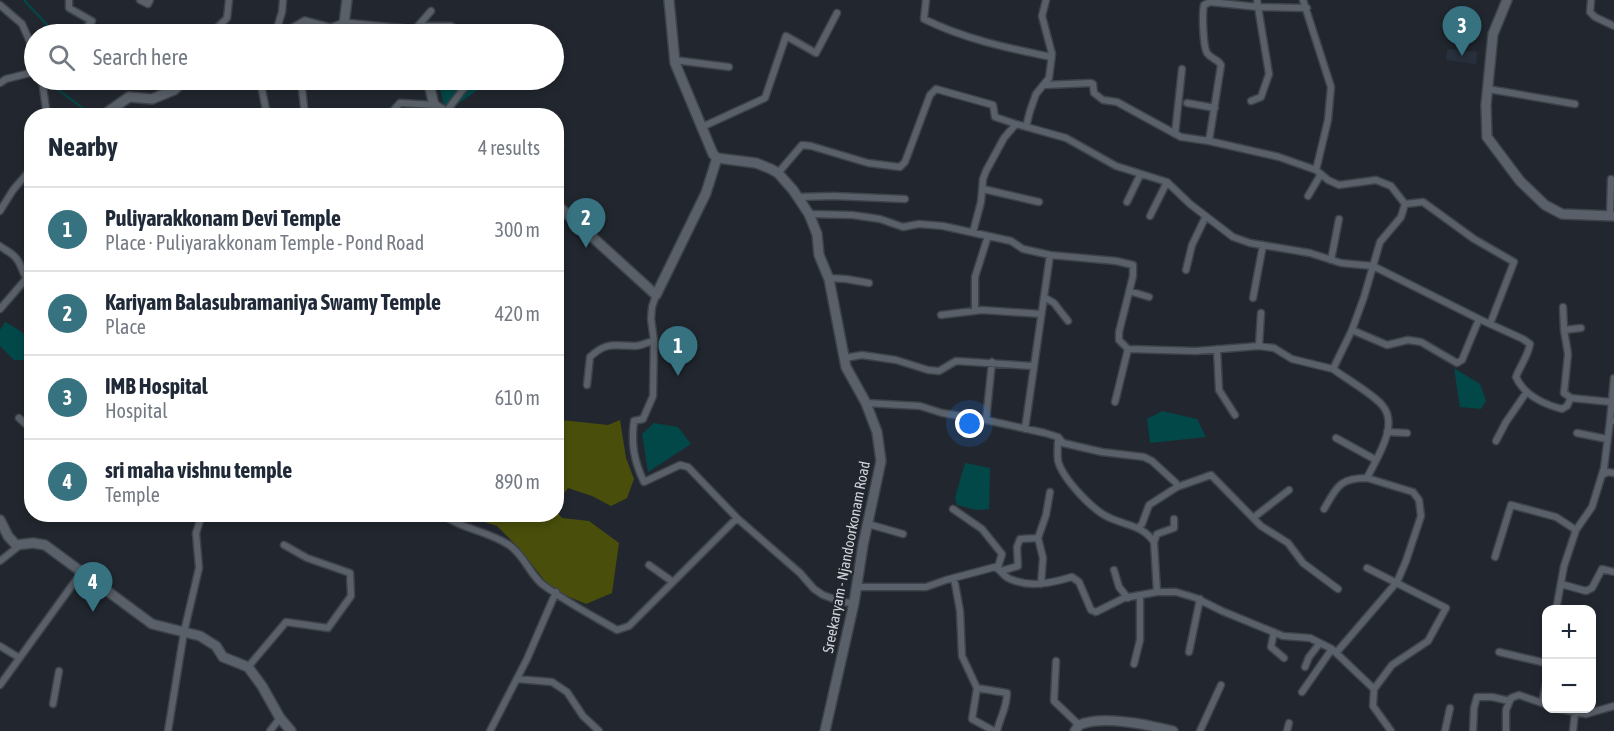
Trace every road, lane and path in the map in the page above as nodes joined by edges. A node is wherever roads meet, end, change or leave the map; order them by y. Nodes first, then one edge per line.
1 (69, 0) edge
2 (140, 0) edge
3 (150, 0) edge
4 (230, 0) edge
5 (283, 0) edge
6 (347, 0) edge
7 (669, 0) edge
8 (926, 0) edge
9 (1046, 0) edge
10 (1304, 0) edge
11 (1507, 0) edge
12 (1591, 0) edge
13 (1257, 4) edge
14 (0, 5) edge
15 (1306, 8) junction
16 (431, 11) dead end
17 (837, 13) dead end
18 (89, 24) edge
19 (221, 24) edge
20 (278, 24) edge
21 (344, 24) edge
22 (422, 24) edge
23 (1614, 26) edge
24 (24, 28) edge
25 (1051, 57) junction
26 (674, 60) junction
27 (729, 68) dead end
28 (1182, 69) dead end
29 (24, 74) edge
30 (0, 83) edge
31 (1045, 85) junction
32 (1488, 89) junction
33 (43, 90) edge
34 (174, 90) edge
35 (262, 90) edge
36 (302, 90) edge
37 (430, 90) edge
38 (464, 90) edge
39 (1251, 101) dead end
40 (1187, 103) dead end
41 (1575, 104) dead end
42 (434, 105) junction
43 (46, 108) edge
44 (113, 108) edge
45 (266, 108) edge
46 (305, 108) edge
47 (396, 108) edge
48 (439, 108) edge
49 (453, 108) edge
50 (1215, 108) junction
51 (1016, 124) junction
52 (702, 127) junction
53 (1026, 127) junction
54 (1174, 134) junction
55 (1209, 141) junction
56 (717, 158) junction
57 (1318, 172) junction
58 (778, 173) junction
59 (1140, 175) junction
60 (24, 177) edge
61 (1611, 179) dead end
62 (1167, 182) junction
63 (983, 189) junction
64 (1308, 196) dead end
65 (798, 197) junction
66 (905, 199) dead end
67 (1039, 202) dead end
68 (1127, 202) dead end
69 (1405, 204) junction
70 (564, 210) edge
71 (0, 211) edge
72 (809, 214) junction
73 (1150, 216) dead end
74 (1206, 216) junction
75 (1612, 216) edge
76 (1339, 219) dead end
77 (973, 232) junction
78 (988, 236) junction
79 (1263, 245) junction
80 (0, 246) edge
81 (1050, 255) junction
82 (1331, 260) junction
83 (1372, 266) junction
84 (1186, 270) dead end
85 (24, 272) edge
86 (828, 278) junction
87 (868, 284) dead end
88 (24, 285) edge
89 (1129, 291) junction
90 (656, 295) junction
91 (1044, 297) junction
92 (1149, 297) dead end
93 (1253, 298) dead end
94 (1563, 307) dead end
95 (0, 309) edge
96 (975, 311) junction
97 (1261, 313) dead end
98 (1041, 314) junction
99 (941, 315) dead end
100 (1479, 319) junction
101 (1068, 321) dead end
102 (1490, 324) junction
103 (1581, 328) dead end
104 (1352, 330) junction
105 (1564, 330) junction
106 (654, 341) junction
107 (1259, 346) junction
108 (1128, 349) junction
109 (1217, 349) junction
110 (845, 358) junction
111 (992, 362) junction
112 (1033, 366) junction
113 (1333, 369) junction
114 (1614, 378) edge
115 (587, 385) dead end
116 (1526, 393) junction
117 (1571, 398) junction
118 (1115, 402) dead end
119 (1611, 402) junction
120 (866, 403) junction
121 (1235, 415) dead end
122 (19, 418) dead end
123 (986, 420) junction
124 (1612, 421) edge
125 (24, 423) edge
126 (1025, 429) junction
127 (1387, 432) junction
128 (1407, 433) dead end
129 (1577, 433) dead end
130 (1058, 437) junction
131 (1336, 438) dead end
132 (1607, 439) junction
133 (1496, 441) dead end
134 (1376, 460) junction
135 (1614, 473) edge
136 (1602, 476) junction
137 (1367, 478) junction
138 (1177, 487) junction
139 (1288, 490) dead end
140 (1050, 492) dead end
141 (952, 509) dead end
142 (1324, 509) dead end
143 (1253, 518) junction
144 (738, 519) junction
145 (1174, 519) dead end
146 (0, 520) edge
147 (200, 522) edge
148 (453, 522) edge
149 (868, 524) junction
150 (1139, 527) junction
151 (1576, 530) junction
152 (903, 534) dead end
153 (1038, 538) junction
154 (1154, 542) junction
155 (19, 545) junction
156 (284, 545) dead end
157 (1495, 556) dead end
158 (0, 561) edge
159 (649, 565) dead end
160 (1367, 568) dead end
161 (999, 569) junction
162 (1114, 570) dead end
163 (1614, 572) edge
164 (81, 573) junction
165 (954, 578) junction
166 (673, 582) junction
167 (1397, 582) junction
168 (1041, 584) junction
169 (1561, 584) junction
170 (857, 587) junction
171 (1338, 589) dead end
172 (556, 592) junction
173 (1157, 592) junction
174 (1140, 596) junction
175 (1128, 598) junction
176 (1200, 599) junction
177 (854, 603) junction
178 (1557, 605) edge
179 (184, 632) junction
180 (1274, 632) junction
181 (1320, 643) junction
182 (0, 646) edge
183 (1334, 651) junction
184 (1189, 652) dead end
185 (1499, 652) dead end
186 (18, 657) junction
187 (1284, 658) dead end
188 (1056, 661) dead end
189 (1542, 662) edge
190 (1134, 664) dead end
191 (248, 667) junction
192 (1305, 667) dead end
193 (59, 671) dead end
194 (517, 679) junction
195 (0, 685) edge
196 (1221, 686) dead end
197 (977, 688) junction
198 (1374, 689) junction
199 (1302, 692) dead end
200 (1510, 701) junction
201 (1542, 703) edge
202 (53, 704) dead end
203 (1614, 706) edge
204 (1450, 708) dead end
205 (1596, 711) edge
206 (1575, 713) edge
207 (279, 718) junction
208 (1289, 723) dead end
209 (1120, 727) edge
210 (1077, 728) edge
211 (828, 730) edge
212 (168, 731) edge
213 (270, 731) edge
214 (291, 731) edge
215 (490, 731) edge
216 (599, 731) edge
217 (995, 731) edge
218 (1173, 731) edge
219 (1200, 731) edge
220 (1287, 731) edge
221 (1391, 731) edge
222 (1445, 731) edge
223 (1473, 731) edge
224 (1506, 731) edge
225 (1573, 731) edge

1 - 18 street
2 - 3 street
4 - 19 street
5 - 20 street
6 - 21 main road
7 - 26 main road
8 - 25 street
9 - 25 street
10 - 15 street
11 - 32 main road
12 - 23 street
13 - 15 street
13 - 39 street
13 - 50 street
14 - 24 street
15 - 57 street
16 - 22 street
17 - 52 street
25 - 31 street
26 - 27 street
26 - 52 main road
28 - 54 street
29 - 30 street
31 - 53 street
31 - 54 street
32 - 41 street
32 - 75 main road
33 - 43 street
34 - 44 main road
35 - 45 street
36 - 46 street
37 - 42 main road
38 - 49 street
40 - 50 street
42 - 47 street
42 - 48 main road
50 - 55 street
51 - 53 street
51 - 58 street
51 - 63 street
52 - 56 main road
53 - 59 street
54 - 55 street
55 - 57 street
56 - 58 main road, Sreekaryam - Njandoorkonam Road
56 - 90 main road
57 - 64 street
57 - 69 street
58 - 65 main road, Sreekaryam - Njandoorkonam Road
59 - 62 street
59 - 68 street
60 - 71 street
61 - 75 street
62 - 73 street
62 - 74 street
63 - 67 street
63 - 77 street
65 - 66 street
65 - 72 main road, Sreekaryam - Njandoorkonam Road
69 - 83 street
69 - 102 street
70 - 90 main road
72 - 77 street
72 - 86 main road, Sreekaryam - Njandoorkonam Road
74 - 79 street
74 - 84 street
76 - 82 street
77 - 78 street
78 - 81 street
78 - 96 street
79 - 82 street
79 - 93 street
80 - 85 street
81 - 89 street
81 - 91 street
82 - 83 street
83 - 100 street
83 - 104 street
86 - 87 street
86 - 110 main road, Sreekaryam - Njandoorkonam Road
88 - 95 street
89 - 92 street
89 - 108 street
90 - 106 street
91 - 98 street
91 - 101 street
94 - 105 street
96 - 98 street
96 - 99 street
97 - 107 street
98 - 112 street
100 - 102 street
100 - 104 street
102 - 116 street
103 - 105 street
104 - 113 street
105 - 117 street
106 - 115 street
106 - 144 street
107 - 109 street
107 - 113 street
108 - 109 street
108 - 118 street
109 - 121 street
110 - 111 street
110 - 120 main road, Sreekaryam - Njandoorkonam Road
111 - 112 street
111 - 123 street
112 - 126 street
113 - 127 street
114 - 119 street
116 - 117 street
116 - 133 street
117 - 119 street
119 - 124 street
120 - 123 street
120 - 149 main road, Sreekaryam - Njandoorkonam Road
122 - 125 street
123 - 126 street
124 - 132 street
126 - 130 street
127 - 128 street
127 - 134 street
129 - 132 street
130 - 138 street
130 - 150 street
131 - 134 street
132 - 136 street
134 - 137 street
135 - 136 street
136 - 151 street
137 - 142 street
137 - 167 street
138 - 143 street
138 - 150 street
139 - 143 street
140 - 153 street
141 - 161 street
143 - 171 street
144 - 166 street
144 - 177 street
145 - 154 street
146 - 155 main road
147 - 179 street
148 - 172 street
149 - 152 street
149 - 170 main road, Sreekaryam - Njandoorkonam Road
150 - 154 street
151 - 157 street
151 - 169 street
153 - 161 street
153 - 168 street
154 - 173 street
155 - 158 street
155 - 164 main road
156 - 191 street
159 - 166 street
160 - 167 street
161 - 165 street
161 - 168 street
162 - 175 street
163 - 169 street
164 - 179 main road
164 - 186 street
165 - 170 street
165 - 197 street
166 - 172 street
167 - 183 street
167 - 198 street
168 - 175 street
169 - 178 street
170 - 177 main road, Sreekaryam - Njandoorkonam Road
172 - 194 street
173 - 174 street
173 - 176 street
174 - 175 street
174 - 190 street
176 - 180 street
176 - 184 street
177 - 211 main road, Sreekaryam - Njandoorkonam Road
179 - 191 main road
179 - 212 street
180 - 181 street
180 - 187 street
181 - 183 street
181 - 192 street
182 - 186 street
183 - 198 street
183 - 199 street
185 - 189 street
186 - 195 street
188 - 210 street
191 - 207 main road
193 - 202 street
194 - 215 street
194 - 216 street
196 - 219 street
197 - 217 street
197 - 217 street
198 - 221 street
200 - 201 street
200 - 223 street
200 - 224 street
203 - 205 street
204 - 222 street
206 - 225 street
207 - 213 street
207 - 214 main road
208 - 220 street
209 - 210 main road
209 - 218 main road

